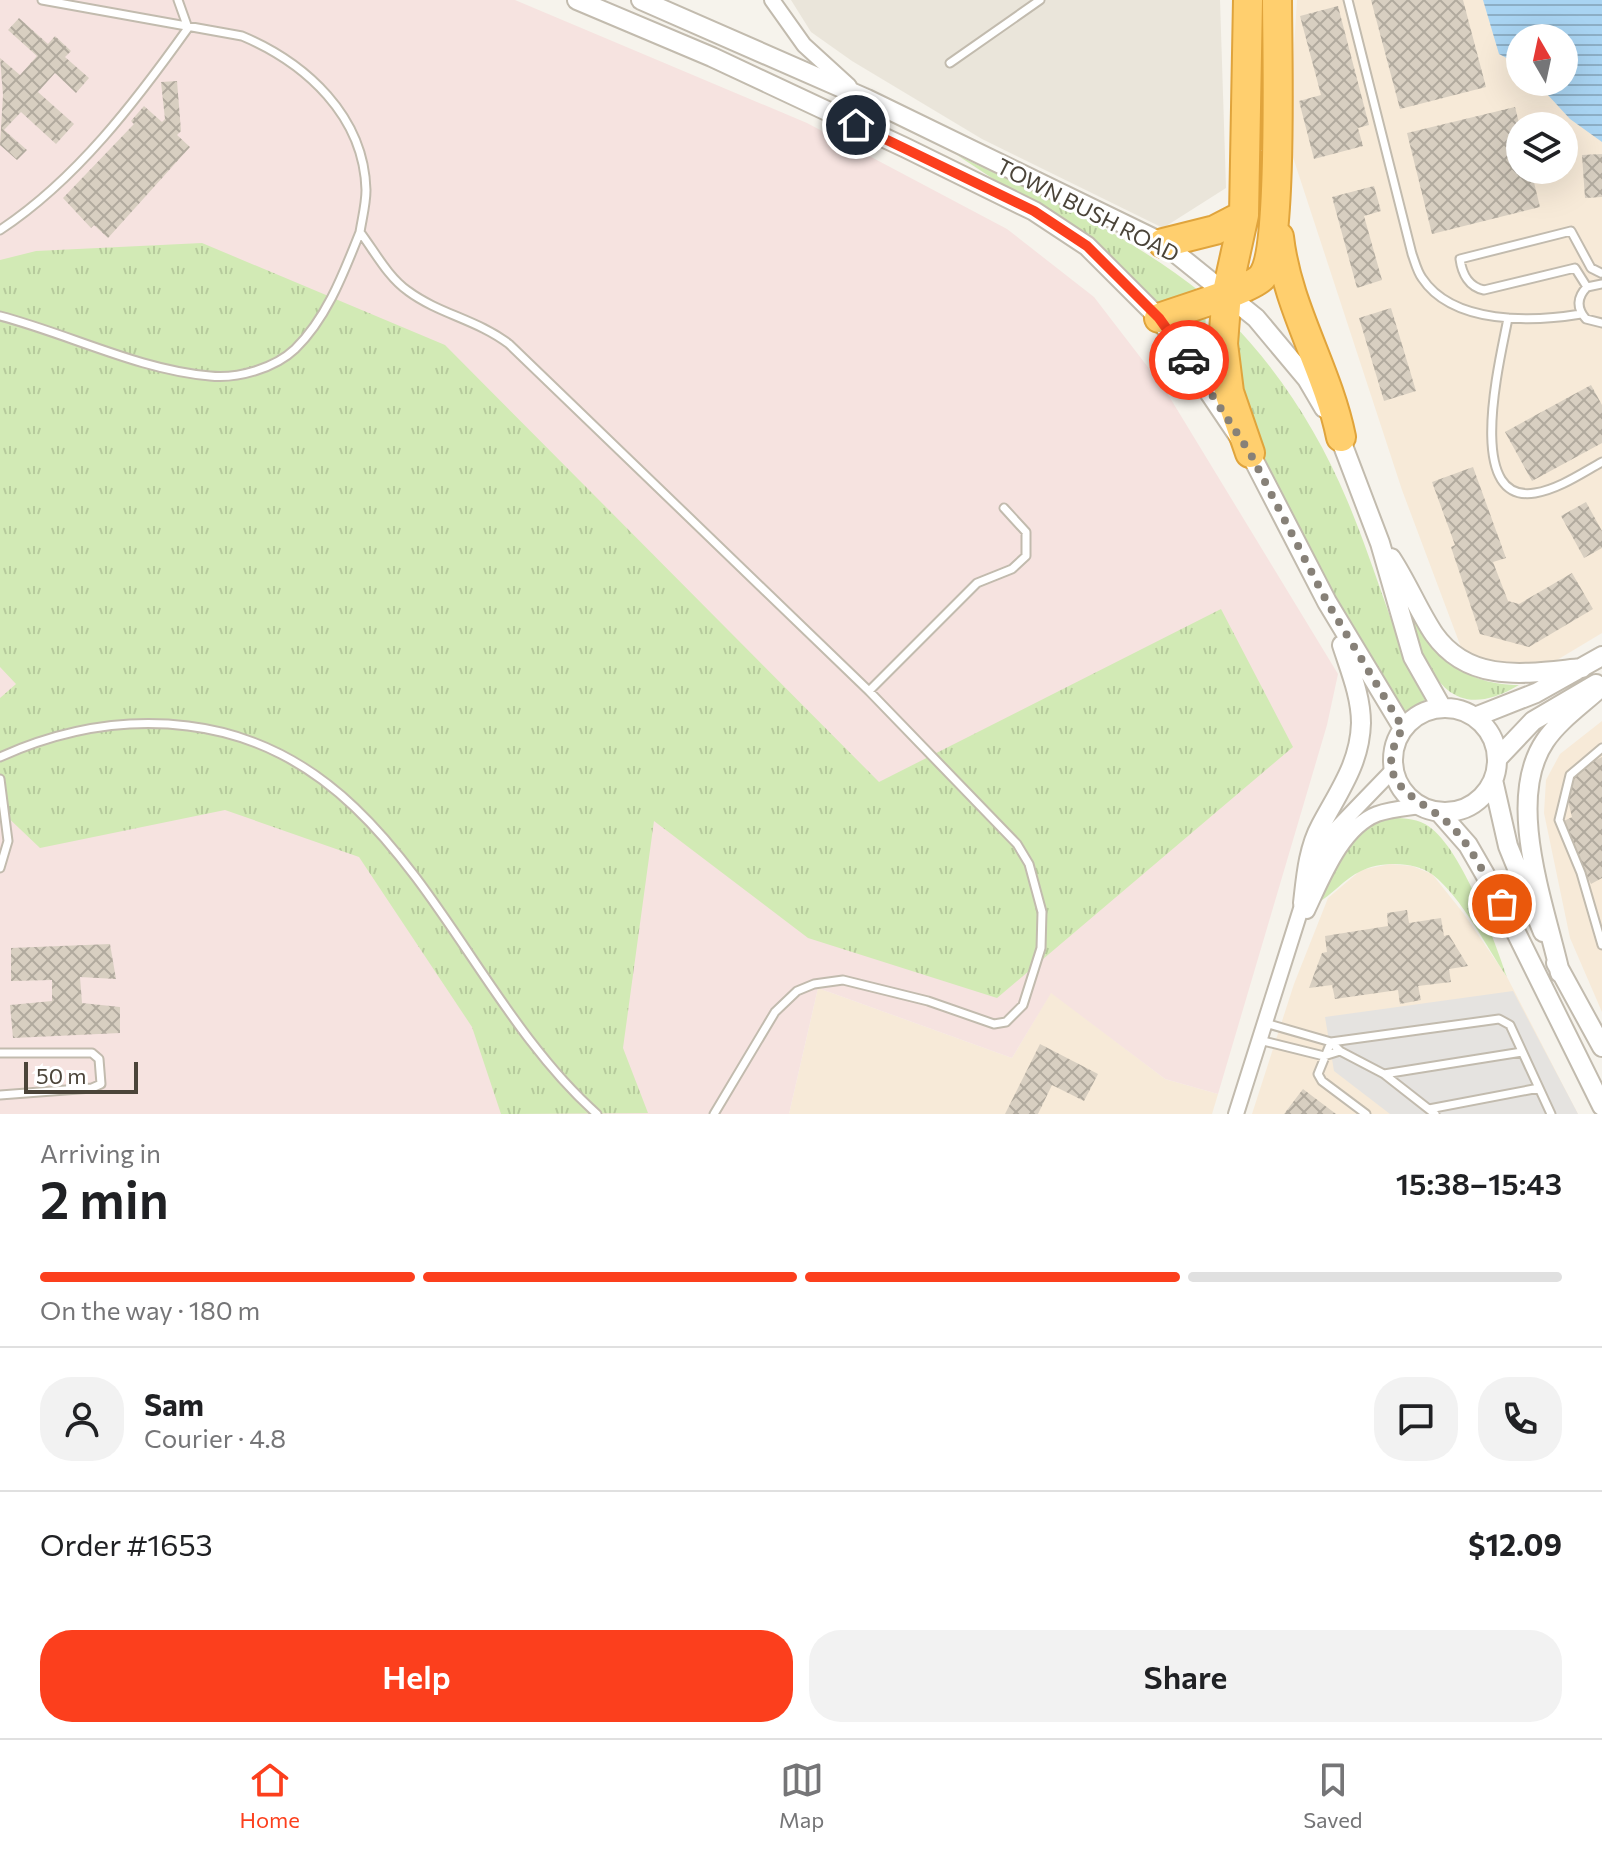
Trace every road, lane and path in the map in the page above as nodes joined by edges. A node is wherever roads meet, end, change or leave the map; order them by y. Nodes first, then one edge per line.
1 (42, 0) edge
2 (178, 0) edge
3 (577, 0) edge
4 (641, 0) edge
5 (772, 0) edge
6 (1040, 0) edge
7 (1248, 0) edge
8 (1277, 0) edge
9 (1348, 0) edge
10 (669, 5) edge
11 (630, 25) junction
12 (188, 28) junction
13 (712, 57) junction
14 (950, 63) dead end
15 (867, 99) junction
16 (1274, 188) junction
17 (1244, 215) junction
18 (0, 230) edge
19 (360, 232) junction
20 (1163, 243) junction
21 (1602, 273) edge
22 (1595, 285) edge
23 (1227, 292) junction
24 (1581, 314) junction
25 (0, 316) edge
26 (1159, 318) junction
27 (1508, 318) junction
28 (1602, 323) edge
29 (1341, 437) junction
30 (1250, 453) junction
31 (1602, 462) edge
32 (1004, 508) dead end
33 (1380, 543) junction
34 (1327, 602) junction
35 (1602, 656) edge
36 (1582, 668) junction
37 (1602, 684) edge
38 (869, 691) junction
39 (1442, 708) junction
40 (1475, 717) junction
41 (1403, 728) junction
42 (1602, 748) edge
43 (0, 757) edge
44 (1497, 759) junction
45 (1393, 770) junction
46 (0, 779) edge
47 (1493, 780) junction
48 (1430, 809) junction
49 (0, 868) edge
50 (1303, 903) junction
51 (1292, 940) junction
52 (1602, 945) edge
53 (1560, 973) junction
54 (1265, 1023) junction
55 (1259, 1040) junction
56 (1331, 1042) junction
57 (1602, 1047) edge
58 (1340, 1051) junction
59 (1522, 1052) junction
60 (0, 1053) edge
61 (1324, 1056) junction
62 (1384, 1074) junction
63 (1539, 1088) junction
64 (0, 1095) edge
65 (1602, 1106) edge
66 (1432, 1112) edge
67 (597, 1114) edge
68 (714, 1114) edge
69 (1236, 1114) edge
70 (1366, 1114) edge
71 (1551, 1114) edge

1 - 12 lane
2 - 12 lane
3 - 11 street, TOWN BUSH ROAD
4 - 10 street, TOWN BUSH ROAD
5 - 15 street
6 - 14 lane
7 - 17 highway
8 - 16 highway
9 - 27 lane
10 - 11 street
10 - 13 street
10 - 15 street, TOWN BUSH ROAD
11 - 13 street, TOWN BUSH ROAD
12 - 18 lane
12 - 19 lane
13 - 26 street, TOWN BUSH ROAD
15 - 20 street, TOWN BUSH ROAD
16 - 23 highway
16 - 29 highway
17 - 20 highway
17 - 23 highway
19 - 25 lane
19 - 38 lane
20 - 23 street, TOWN BUSH ROAD
21 - 22 lane
21 - 22 lane
22 - 24 lane
23 - 26 highway
23 - 29 street, TOWN BUSH ROAD
23 - 30 highway
24 - 27 lane
24 - 28 lane
26 - 30 street, TOWN BUSH ROAD
27 - 31 lane
29 - 33 street, TOWN BUSH ROAD
30 - 34 street, TOWN BUSH ROAD
32 - 38 lane
33 - 36 street
33 - 39 street, TOWN BUSH ROAD
34 - 41 street, TOWN BUSH ROAD
34 - 50 street
35 - 36 street
36 - 40 street
37 - 44 street
37 - 53 street
38 - 68 lane
39 - 40 street
39 - 41 street
40 - 44 street
41 - 45 street
42 - 52 lane
43 - 67 lane
44 - 47 street
45 - 48 street
45 - 50 street
46 - 49 lane
47 - 48 street
47 - 53 street
48 - 51 street
48 - 65 street
50 - 51 street
51 - 54 street
53 - 57 street
54 - 55 street
54 - 56 lane
55 - 61 lane
55 - 69 street
56 - 58 lane
56 - 59 lane
56 - 61 lane
58 - 61 lane
58 - 62 lane
59 - 62 lane
59 - 63 lane
60 - 64 lane
61 - 70 lane
62 - 66 lane
63 - 66 lane
63 - 71 lane

